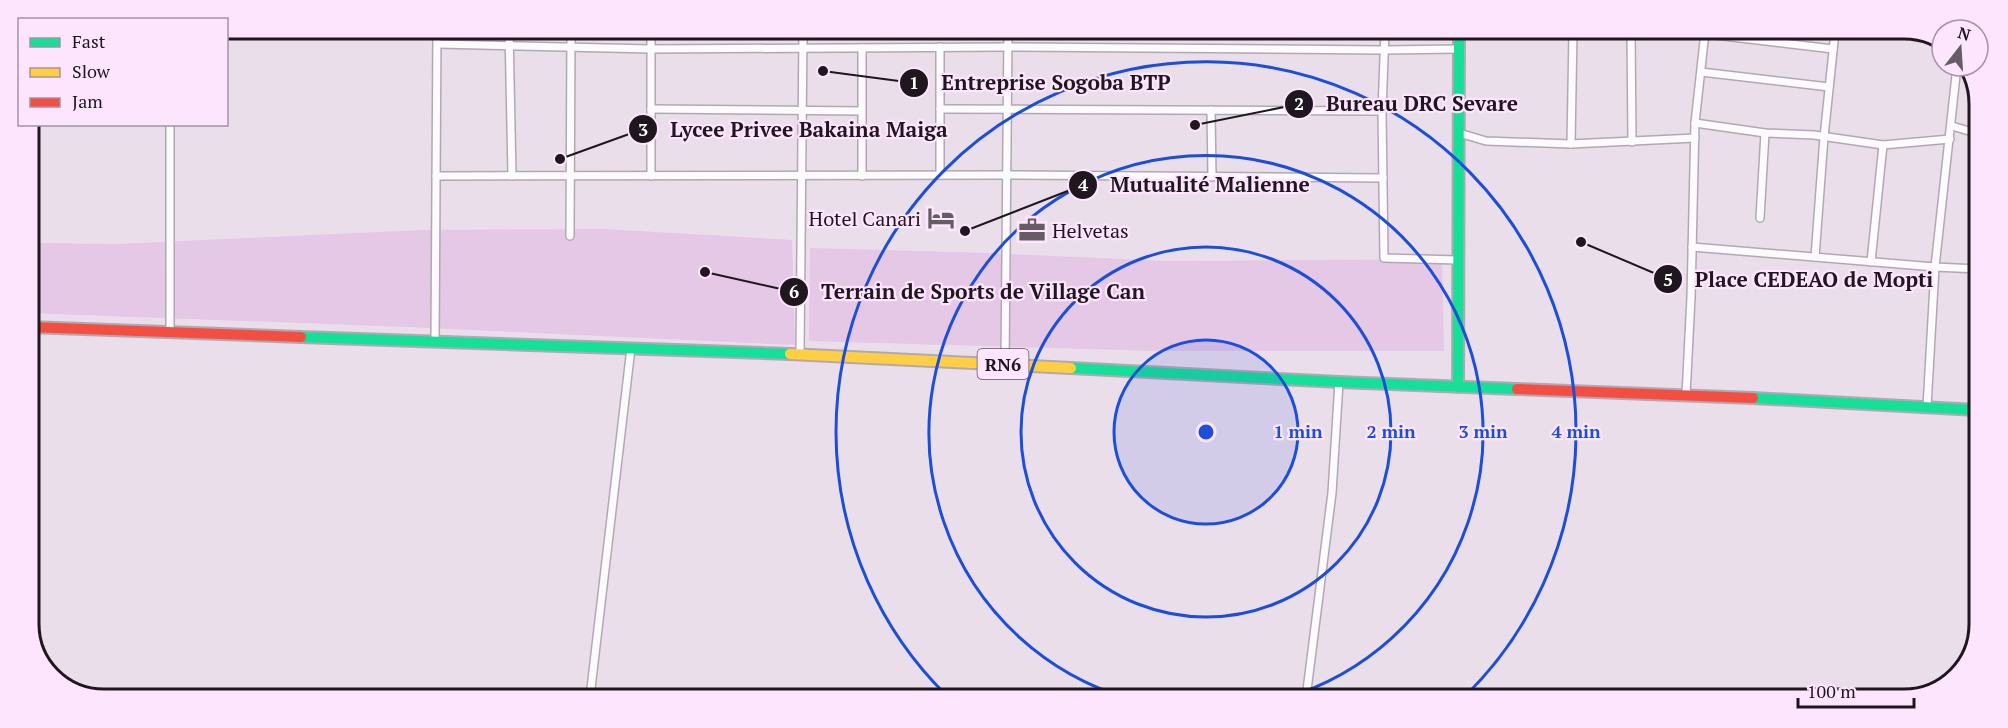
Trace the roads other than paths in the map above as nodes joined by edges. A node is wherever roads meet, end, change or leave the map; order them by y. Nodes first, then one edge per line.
1 (438, 39) edge
2 (509, 39) edge
3 (571, 39) edge
4 (651, 39) edge
5 (803, 39) edge
6 (1008, 39) edge
7 (1385, 39) edge
8 (1459, 39) edge
9 (1573, 39) edge
10 (1631, 39) edge
11 (1704, 39) edge
12 (1753, 39) edge
13 (1834, 39) edge
14 (438, 44) junction
15 (509, 46) junction
16 (940, 47) junction
17 (1008, 47) junction
18 (803, 48) junction
19 (862, 48) junction
20 (571, 49) junction
21 (1459, 49) junction
22 (1833, 49) junction
23 (651, 50) junction
24 (1384, 50) junction
25 (1701, 72) junction
26 (1956, 78) edge
27 (1829, 87) junction
28 (651, 109) junction
29 (802, 110) junction
30 (940, 110) junction
31 (1007, 110) junction
32 (1211, 110) junction
33 (861, 111) junction
34 (1383, 111) junction
35 (1695, 123) junction
36 (170, 126) edge
37 (1952, 126) junction
38 (1969, 131) edge
39 (1459, 133) junction
40 (1765, 133) junction
41 (1824, 137) junction
42 (1695, 138) junction
43 (1950, 140) junction
44 (1632, 142) junction
45 (1571, 144) junction
46 (1882, 145) junction
47 (940, 175) junction
48 (1006, 175) junction
49 (436, 176) junction
50 (512, 176) junction
51 (570, 176) junction
52 (651, 176) junction
53 (801, 176) junction
54 (862, 176) junction
55 (1212, 177) junction
56 (1383, 178) junction
57 (1760, 218) dead end
58 (570, 236) dead end
59 (1692, 247) junction
60 (1815, 257) junction
61 (1458, 260) junction
62 (1871, 262) junction
63 (1935, 267) junction
64 (1969, 269) edge
65 (39, 327) edge
66 (170, 332) junction
67 (435, 342) junction
68 (631, 348) junction
69 (800, 354) junction
70 (1005, 364) junction
71 (1339, 382) junction
72 (1458, 387) junction
73 (1686, 395) junction
74 (1927, 407) junction
75 (1969, 410) edge
76 (591, 689) edge
77 (1307, 689) edge

1 - 14 street
2 - 15 street
3 - 20 street
4 - 23 street
5 - 18 street
6 - 17 street
7 - 24 street
8 - 21 main road
9 - 45 street
10 - 44 street
11 - 25 street
12 - 22 street
13 - 22 street
14 - 15 street
14 - 49 street
15 - 20 street
15 - 50 street
16 - 17 street
16 - 19 street
16 - 30 street
17 - 24 street
17 - 31 street
18 - 19 street
18 - 23 street
18 - 29 street
19 - 33 street
20 - 23 street
20 - 51 street
21 - 24 street
21 - 39 main road
22 - 27 street
23 - 28 street
24 - 34 street
25 - 27 street
25 - 35 street
26 - 37 street
27 - 41 street
28 - 29 street
28 - 52 street
29 - 33 street
29 - 53 street
30 - 31 street
30 - 47 street
31 - 32 street
31 - 48 street
32 - 34 street
32 - 55 street
33 - 54 street
34 - 56 street
35 - 40 street
35 - 42 street
36 - 66 street
37 - 38 street
37 - 43 street
39 - 45 street
39 - 61 main road
40 - 41 street
40 - 57 street
41 - 46 street
41 - 60 street
42 - 44 street
42 - 59 street
43 - 46 street
43 - 63 street
44 - 45 street
46 - 62 street
47 - 48 street
47 - 54 street
48 - 55 street
48 - 70 street
49 - 50 street
49 - 67 street
50 - 51 street
51 - 52 street
51 - 58 street
52 - 53 street
53 - 54 street
53 - 69 street
55 - 56 street
56 - 61 street
59 - 60 street
59 - 73 street
60 - 62 street
61 - 72 main road
62 - 63 street
63 - 64 street
63 - 74 street
65 - 66 main road, RN6
66 - 67 main road, RN6
67 - 68 main road, RN6
68 - 69 main road, RN6
68 - 76 street
69 - 70 main road, RN6
70 - 71 main road, RN6
71 - 72 main road, RN6
71 - 77 street
72 - 73 main road, RN6
73 - 74 main road, RN6
74 - 75 main road, RN6

